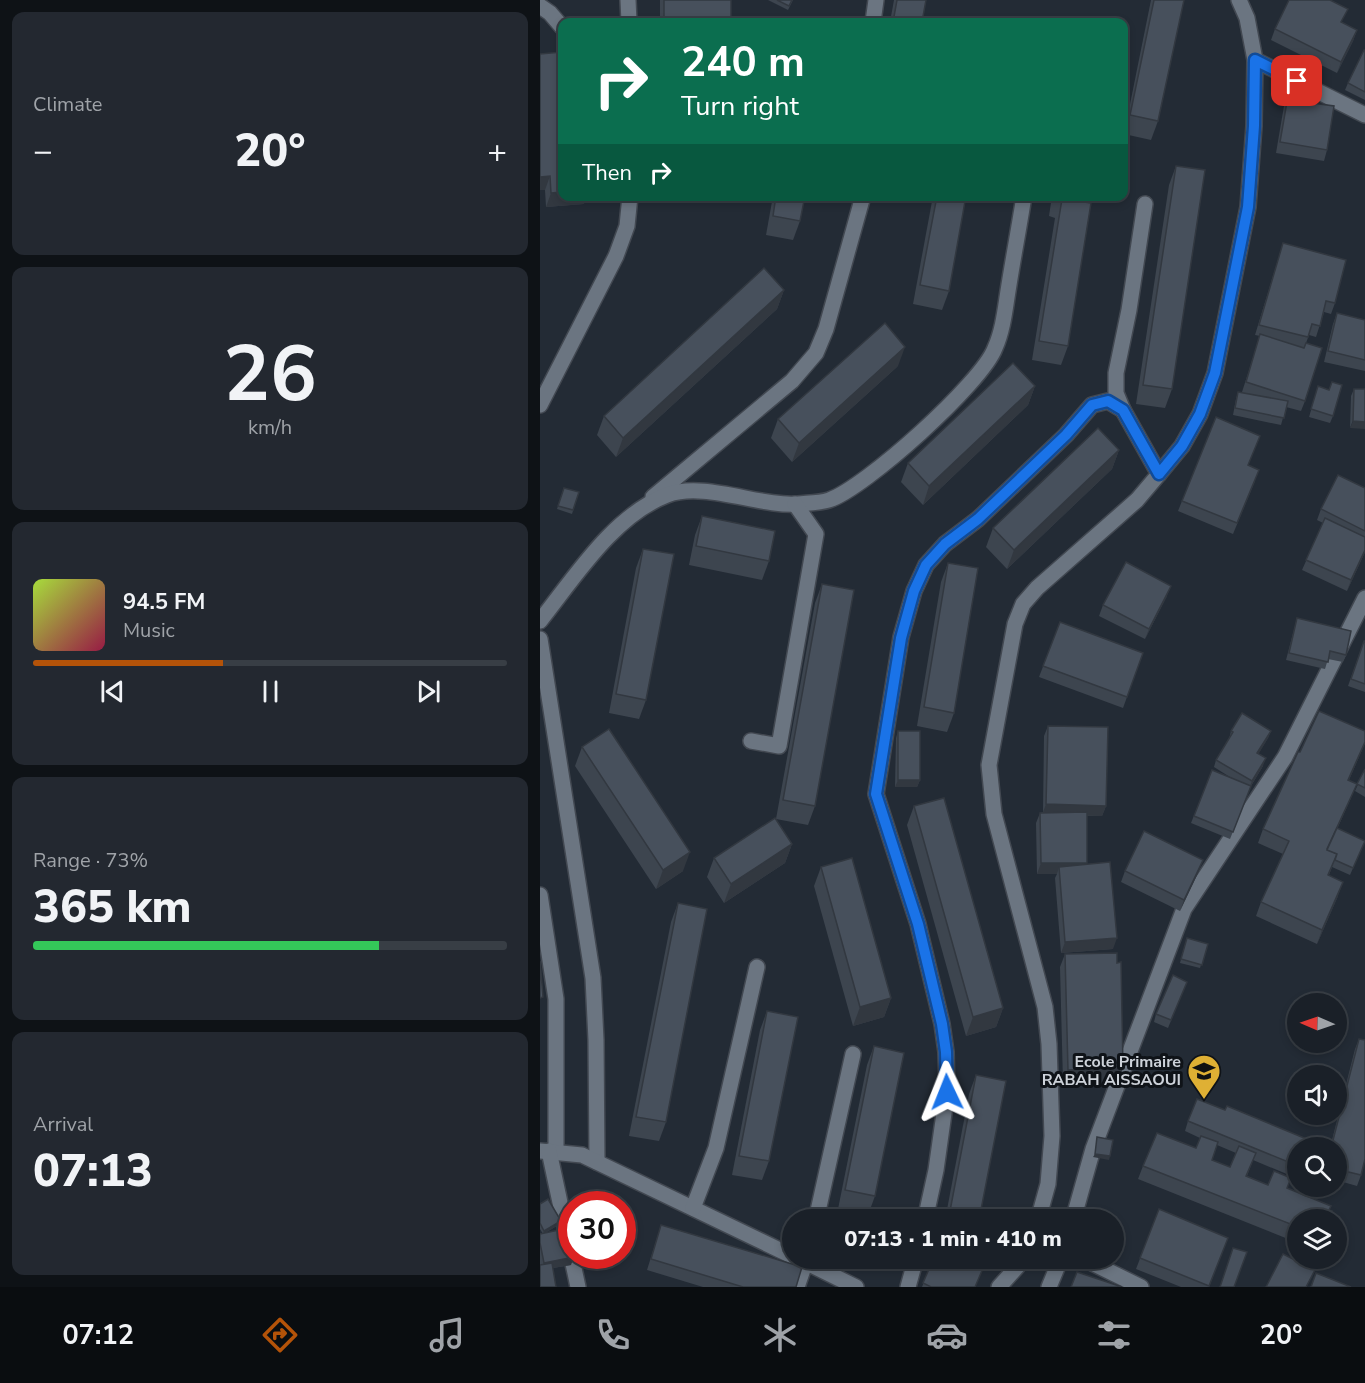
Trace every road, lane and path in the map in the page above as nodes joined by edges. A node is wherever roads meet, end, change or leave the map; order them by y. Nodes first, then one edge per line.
1 (628, 0) edge
2 (876, 0) edge
3 (1239, 0) edge
4 (540, 6) edge
5 (629, 18) edge
6 (874, 18) edge
7 (558, 22) edge
8 (1255, 60) junction
9 (1365, 115) edge
10 (630, 201) edge
11 (862, 201) edge
12 (1023, 201) edge
13 (1145, 204) dead end
14 (540, 405) edge
15 (1123, 410) junction
16 (1159, 474) junction
17 (795, 504) junction
18 (637, 510) junction
19 (1365, 598) edge
20 (540, 621) edge
21 (540, 639) edge
22 (751, 741) dead end
23 (540, 895) edge
24 (540, 900) edge
25 (756, 967) dead end
26 (556, 1023) junction
27 (540, 1027) edge
28 (853, 1054) dead end
29 (548, 1151) edge
30 (597, 1162) junction
31 (693, 1208) junction
32 (818, 1209) edge
33 (927, 1209) edge
34 (1041, 1209) edge
35 (1076, 1209) edge
36 (782, 1250) edge
37 (800, 1269) edge
38 (821, 1269) edge
39 (913, 1269) edge
40 (1015, 1269) edge
41 (1056, 1269) edge
42 (1104, 1269) edge
43 (578, 1287) edge
44 (797, 1287) edge
45 (856, 1287) edge
46 (908, 1287) edge
47 (999, 1287) edge
48 (1048, 1287) edge
49 (1141, 1287) edge

1 - 5 street
2 - 6 street
3 - 8 street
4 - 7 street
8 - 9 street
8 - 16 street
10 - 14 street
11 - 18 street
12 - 17 street
13 - 15 street
15 - 16 street
15 - 33 street
16 - 34 street
17 - 18 street
17 - 22 street
18 - 20 street
19 - 35 street
21 - 30 street
23 - 24 street
24 - 26 street
25 - 31 street
26 - 27 street
26 - 29 street
28 - 32 street
29 - 30 street
29 - 43 street
30 - 31 street
31 - 36 street
37 - 44 street
38 - 45 street
39 - 46 street
40 - 47 street
41 - 48 street
42 - 49 street

